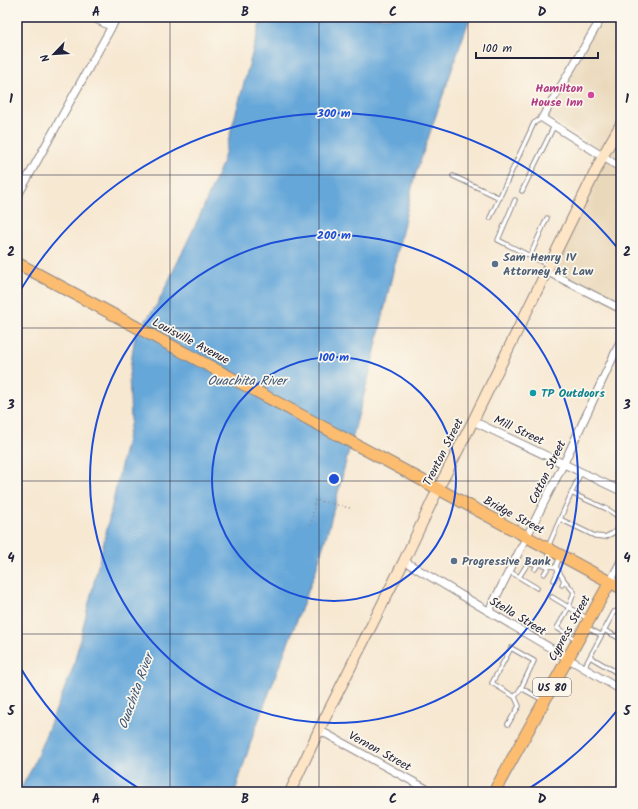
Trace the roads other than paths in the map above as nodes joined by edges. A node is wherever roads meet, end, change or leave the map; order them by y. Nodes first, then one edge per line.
1 (92, 17) edge
2 (117, 17) edge
3 (602, 17) edge
4 (112, 27) junction
5 (542, 118) junction
6 (621, 124) edge
7 (554, 126) junction
8 (602, 157) junction
9 (621, 168) edge
10 (453, 176) dead end
11 (522, 191) dead end
12 (17, 196) edge
13 (500, 198) junction
14 (514, 200) dead end
15 (490, 218) dead end
16 (547, 218) dead end
17 (530, 256) junction
18 (17, 263) edge
19 (548, 268) junction
20 (621, 309) edge
21 (621, 340) edge
22 (473, 421) junction
23 (564, 463) junction
24 (394, 465) joint
25 (581, 472) junction
26 (438, 489) junction
27 (621, 491) edge
28 (571, 493) junction
29 (560, 519) junction
30 (621, 522) edge
31 (527, 537) junction
32 (547, 548) junction
33 (560, 555) junction
34 (404, 561) junction
35 (621, 561) edge
36 (538, 564) junction
37 (549, 566) junction
38 (556, 567) junction
39 (535, 569) dead end
40 (509, 571) junction
41 (558, 571) junction
42 (544, 574) dead end
43 (519, 577) junction
44 (554, 580) dead end
45 (564, 580) junction
46 (610, 582) junction
47 (538, 583) dead end
48 (562, 585) dead end
49 (621, 588) edge
50 (557, 594) dead end
51 (568, 607) junction
52 (621, 610) edge
53 (489, 611) junction
54 (587, 623) junction
55 (604, 630) junction
56 (620, 631) dead end
57 (601, 635) junction
58 (617, 637) junction
59 (621, 639) edge
60 (577, 640) junction
61 (590, 657) junction
62 (567, 658) junction
63 (584, 668) junction
64 (621, 675) edge
65 (521, 688) junction
66 (621, 690) edge
67 (515, 697) junction
68 (544, 701) junction
69 (508, 724) dead end
70 (319, 730) junction
71 (290, 792) edge
72 (432, 792) edge
73 (494, 792) edge

1 - 4 street
2 - 4 street
3 - 5 street
4 - 12 street
5 - 7 street
5 - 13 lane
6 - 8 street, Trenton Street
7 - 8 street
7 - 11 lane
8 - 9 street
8 - 19 street, Trenton Street
10 - 13 lane
13 - 15 lane
14 - 17 lane
16 - 17 lane
17 - 19 lane
18 - 24 main road, Louisville Avenue
19 - 20 street
19 - 22 street, Trenton Street
21 - 23 street, Cotton Street
22 - 23 street, Mill Street
22 - 26 street, Trenton Street
23 - 25 street, Mill Street
23 - 31 street, Cotton Street
24 - 26 main road, Bridge Street
25 - 27 street, Mill Street
25 - 28 lane
26 - 31 main road, Bridge Street
26 - 34 street, Trenton Street
28 - 29 lane
28 - 30 lane
29 - 30 lane
29 - 32 lane
31 - 32 main road, Bridge Street
31 - 40 street, Cotton Street
32 - 33 main road, Bridge Street
33 - 38 lane
33 - 46 main road, Bridge Street
34 - 53 street, Stella Street
34 - 70 street, Trenton Street
35 - 46 street, Cypress Street
36 - 37 lane
36 - 39 lane
36 - 43 lane
37 - 38 lane
37 - 42 lane
38 - 41 lane
40 - 43 lane
40 - 53 street, Cotton Street
41 - 44 lane
41 - 45 lane
43 - 47 lane
45 - 48 lane
45 - 51 lane
46 - 49 main road, Bridge Street
46 - 54 main road, Cypress Street / US 80
50 - 51 lane
51 - 54 lane
51 - 60 lane
52 - 55 lane
53 - 62 street, Stella Street
54 - 57 lane
54 - 60 main road, Cypress Street / US 80
55 - 57 lane
55 - 58 lane
56 - 58 lane
57 - 61 lane
58 - 59 lane
60 - 62 main road, Cypress Street / US 80
61 - 63 lane
61 - 64 lane
62 - 63 street, Stella Street
62 - 68 main road, Cypress Street / US 80
63 - 66 street, Stella Street
65 - 67 lane
65 - 67 lane
65 - 68 lane
67 - 69 lane
68 - 73 main road, Cypress Street / US 80
70 - 71 street, Trenton Street
70 - 72 street, Vernon Street

